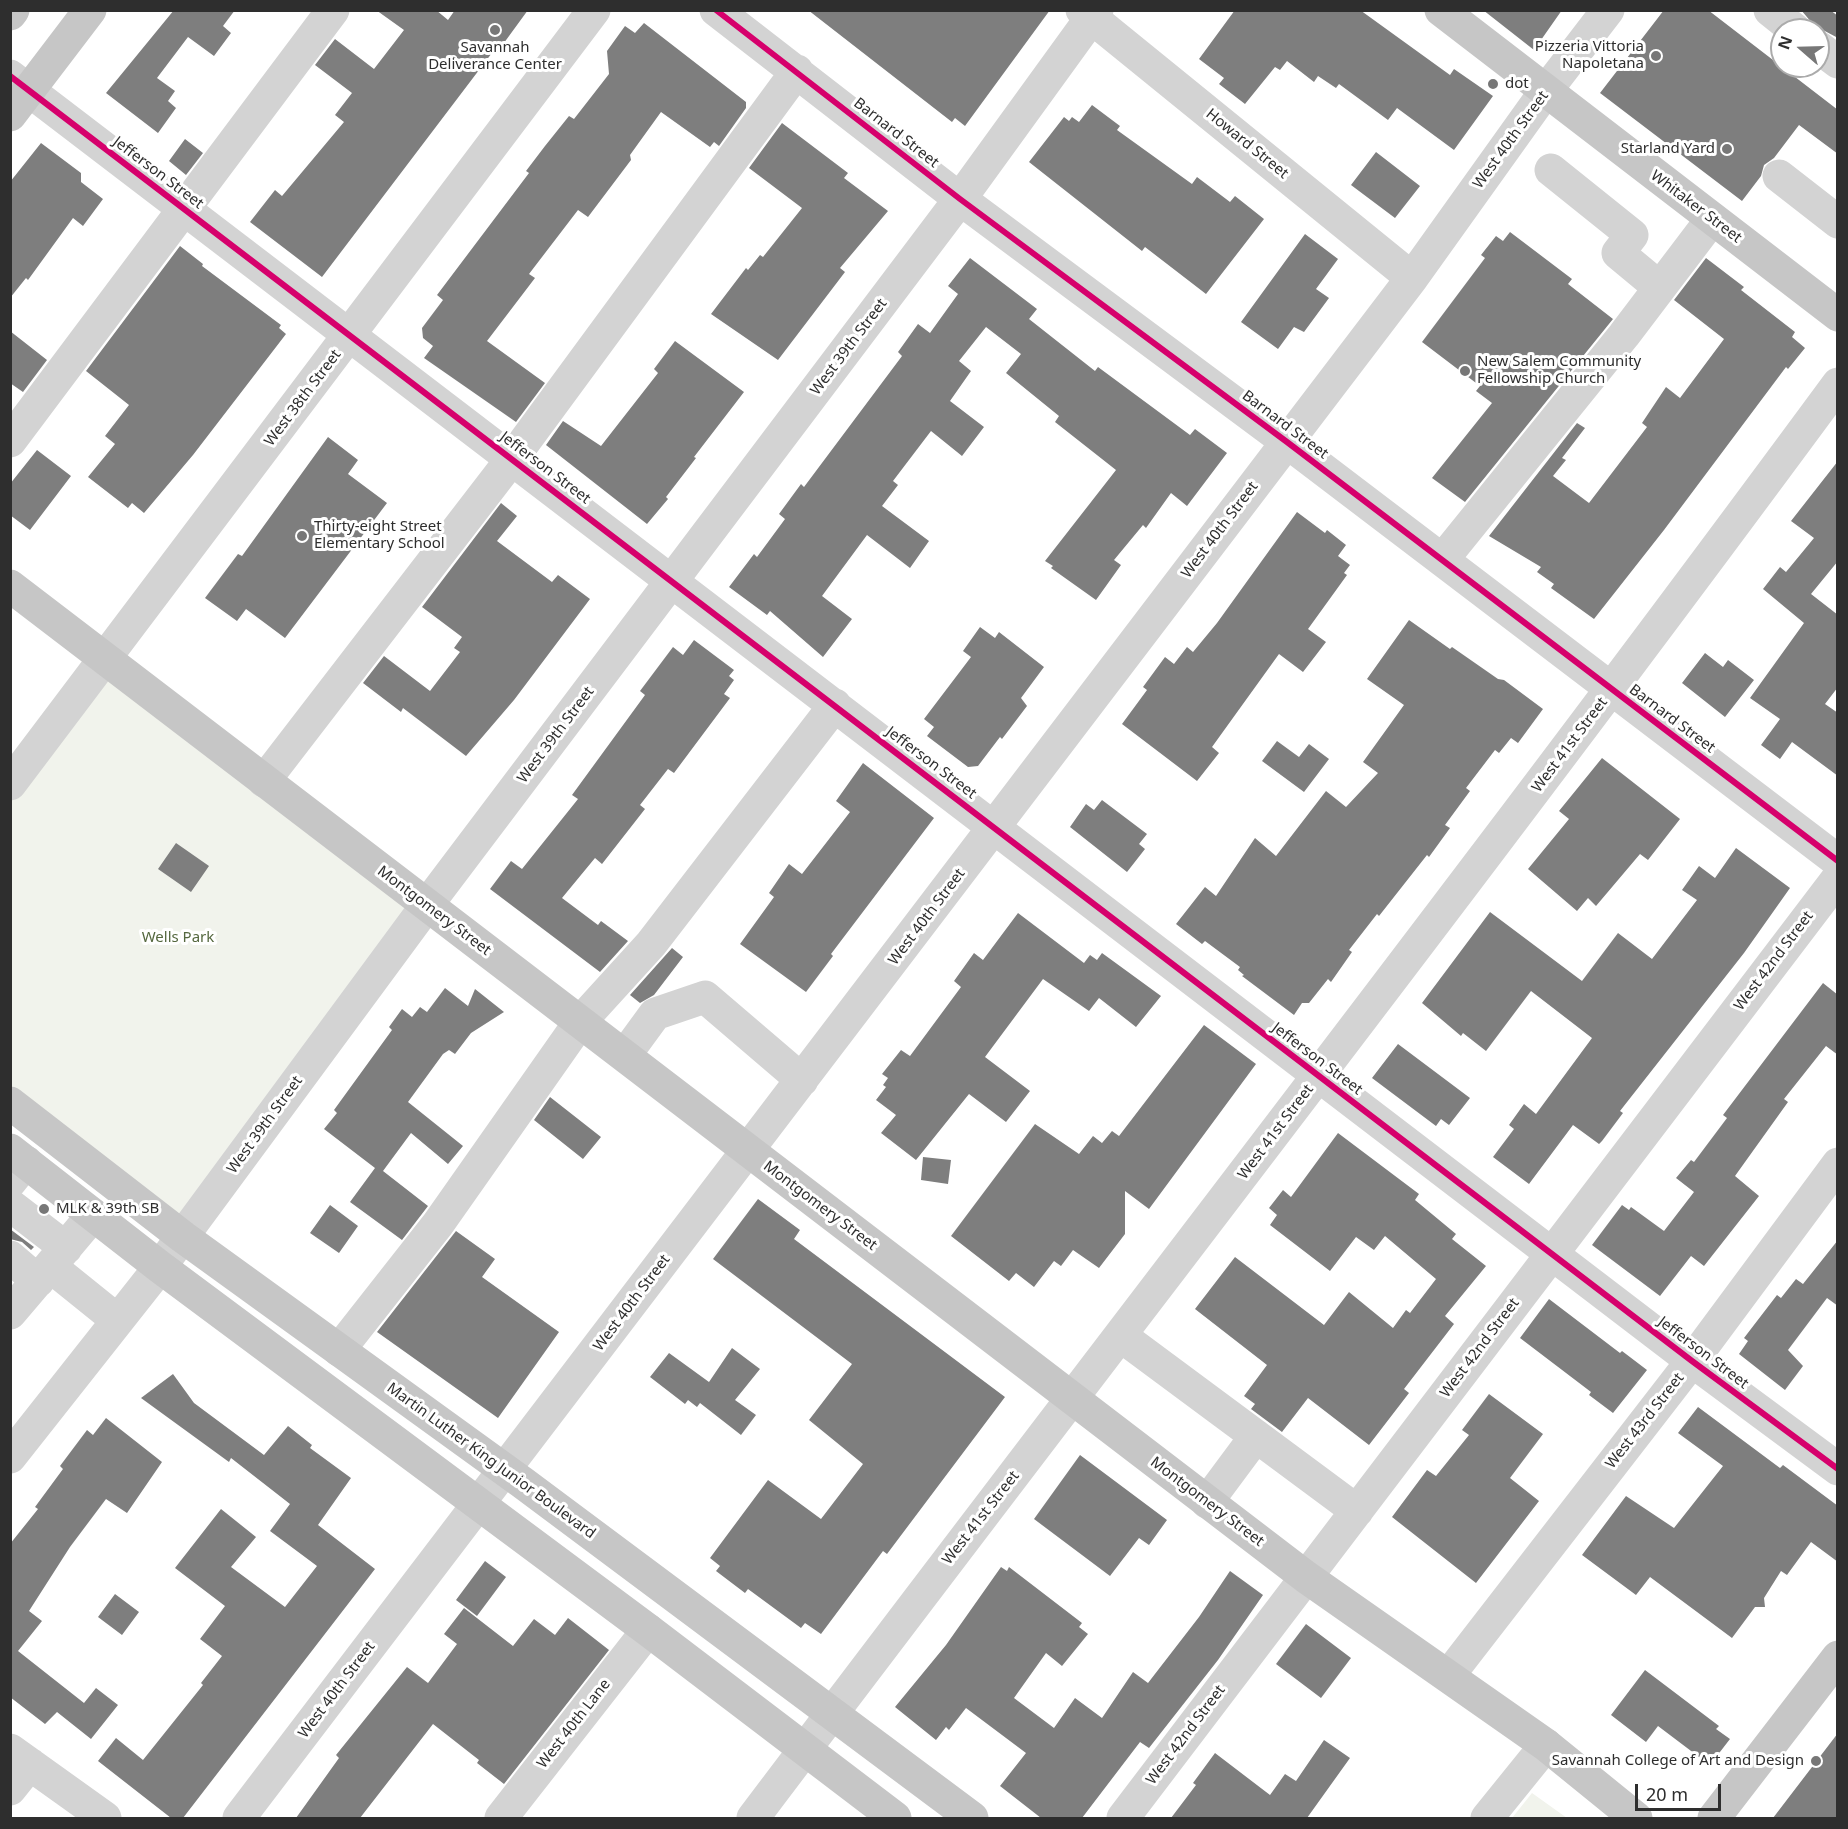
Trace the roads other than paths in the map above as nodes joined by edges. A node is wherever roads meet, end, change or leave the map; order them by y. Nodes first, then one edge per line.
1 (90, 10) edge
2 (333, 10) edge
3 (594, 10) edge
4 (716, 10) edge
5 (1441, 10) edge
6 (1608, 10) edge
7 (1090, 13) edge
8 (796, 71) junction
9 (1545, 92) junction
10 (17, 94) edge
11 (1551, 170) dead end
12 (1779, 176) dead end
13 (960, 199) junction
14 (186, 209) junction
15 (1712, 219) junction
16 (1838, 222) edge
17 (1412, 278) junction
18 (1659, 287) junction
19 (1838, 315) edge
20 (351, 335) junction
21 (1838, 384) edge
22 (10, 441) edge
23 (1287, 442) junction
24 (511, 458) junction
25 (1443, 559) junction
26 (673, 581) junction
27 (10, 586) edge
28 (104, 659) junction
29 (1613, 689) junction
30 (835, 705) junction
31 (264, 781) junction
32 (10, 784) edge
33 (994, 827) junction
34 (1838, 861) edge
35 (1838, 878) edge
36 (427, 905) junction
37 (580, 1022) junction
38 (625, 1055) junction
39 (1319, 1075) junction
40 (802, 1080) junction
41 (10, 1103) edge
42 (748, 1151) junction
43 (1838, 1164) edge
44 (16, 1165) edge
45 (10, 1205) edge
46 (93, 1215) junction
47 (183, 1237) junction
48 (1552, 1253) junction
49 (10, 1257) edge
50 (51, 1265) junction
51 (160, 1267) junction
52 (10, 1314) edge
53 (117, 1320) junction
54 (1121, 1336) junction
55 (339, 1350) junction
56 (1692, 1361) junction
57 (1073, 1399) junction
58 (1256, 1436) junction
59 (10, 1457) edge
60 (1838, 1469) edge
61 (504, 1470) junction
62 (1207, 1502) junction
63 (478, 1504) junction
64 (1357, 1511) junction
65 (1306, 1577) junction
66 (648, 1630) junction
67 (1838, 1657) edge
68 (1449, 1676) junction
69 (831, 1712) junction
70 (1546, 1745) junction
71 (805, 1750) junction
72 (17, 1768) edge
73 (105, 1818) edge
74 (239, 1818) edge
75 (501, 1818) edge
76 (753, 1818) edge
77 (895, 1818) edge
78 (972, 1818) edge
79 (1123, 1818) edge
80 (1487, 1818) edge
81 (1636, 1818) edge
82 (1714, 1818) edge

1 - 10 main road
2 - 14 street
3 - 20 street, West 38th Street
4 - 8 street, Barnard Street
5 - 9 main road, Whitaker Street
6 - 9 street, West 40th Street
7 - 13 street, West 39th Street
7 - 17 street, Howard Street
8 - 13 street, Barnard Street
8 - 24 street
9 - 15 main road, Whitaker Street
9 - 17 street, West 40th Street
10 - 14 street, Jefferson Street
11 - 18 street
12 - 16 street
13 - 23 street, Barnard Street
13 - 26 street, West 39th Street
14 - 20 street, Jefferson Street
14 - 22 street
15 - 18 street
15 - 19 main road, Whitaker Street
17 - 23 street, West 40th Street
18 - 25 street
20 - 24 street, Jefferson Street
20 - 28 street, West 38th Street
21 - 29 street, West 41st Street
23 - 25 street, Barnard Street
23 - 33 street, West 40th Street
24 - 26 street, Jefferson Street
24 - 31 street
25 - 29 street, Barnard Street
26 - 30 street, Jefferson Street
26 - 36 street, West 39th Street
27 - 28 main road, Montgomery Street
28 - 31 main road, Montgomery Street
28 - 32 street, West 38th Street
29 - 34 street, Barnard Street
29 - 39 street, West 41st Street
30 - 33 street, Jefferson Street
30 - 37 street
31 - 36 main road, Montgomery Street
33 - 39 street, Jefferson Street
33 - 40 street, West 40th Street
35 - 48 street, West 42nd Street
36 - 37 main road, Montgomery Street
36 - 47 street, West 39th Street
37 - 38 main road, Montgomery Street
37 - 55 street
38 - 40 street
38 - 42 main road, Montgomery Street
39 - 48 street, Jefferson Street
39 - 54 street, West 41st Street
40 - 42 street, West 40th Street
41 - 47 main road, Martin Luther King Junior Boulevard
42 - 57 main road, Montgomery Street
42 - 61 street, West 40th Street
43 - 56 street, West 43rd Street
44 - 46 main road
45 - 50 street
46 - 50 street
46 - 51 main road
47 - 51 street, West 39th Street
47 - 55 main road, Martin Luther King Junior Boulevard
48 - 56 street, Jefferson Street
48 - 64 street, West 42nd Street
49 - 50 street
50 - 52 street
50 - 53 street
51 - 53 street, West 39th Street
51 - 63 main road
53 - 59 street, West 39th Street
54 - 57 street, West 41st Street
54 - 58 street
55 - 61 main road, Martin Luther King Junior Boulevard
56 - 60 street, Jefferson Street
56 - 68 street, West 43rd Street
57 - 62 main road, Montgomery Street
57 - 69 street, West 41st Street
58 - 62 street
58 - 64 street
61 - 63 street, West 40th Street
61 - 69 main road, Martin Luther King Junior Boulevard
62 - 65 main road, Montgomery Street
63 - 66 main road
63 - 74 street, West 40th Street
64 - 65 street, West 42nd Street
65 - 68 main road, Montgomery Street
65 - 79 street, West 42nd Street
66 - 71 main road
66 - 75 street, West 40th Lane
67 - 82 main road
68 - 70 main road, Montgomery Street
69 - 71 street, West 41st Street
69 - 78 main road, Martin Luther King Junior Boulevard
70 - 80 street
70 - 81 main road, Montgomery Street
71 - 76 street, West 41st Street
71 - 77 main road
72 - 73 street

